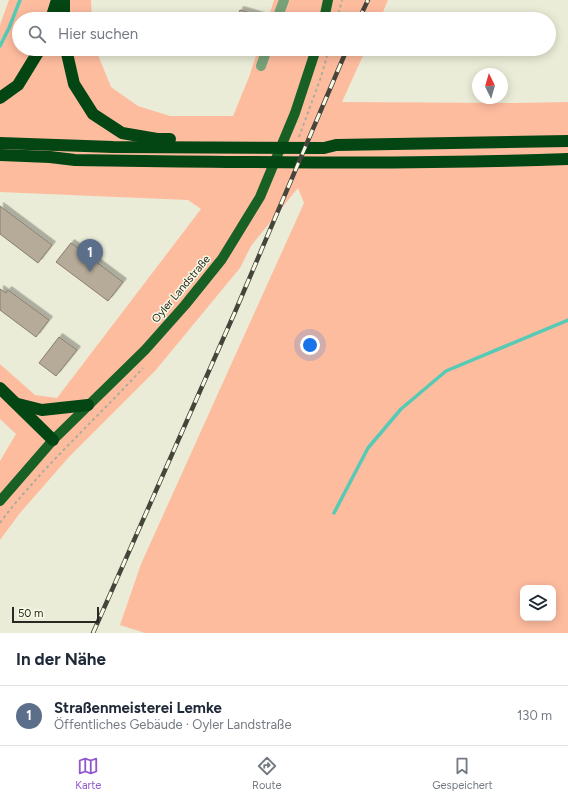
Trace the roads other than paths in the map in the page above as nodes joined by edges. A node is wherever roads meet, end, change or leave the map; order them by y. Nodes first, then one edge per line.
1 (57, 0) edge
2 (64, 0) edge
3 (284, 0) edge
4 (328, 0) edge
5 (53, 12) edge
6 (64, 12) edge
7 (280, 12) edge
8 (325, 12) edge
9 (36, 56) edge
10 (68, 56) edge
11 (265, 56) edge
12 (314, 56) edge
13 (262, 66) dead end
14 (0, 98) edge
15 (568, 141) edge
16 (0, 143) edge
17 (252, 144) junction
18 (0, 155) edge
19 (568, 159) edge
20 (75, 160) junction
21 (0, 163) edge
22 (0, 388) edge
23 (17, 403) junction
24 (88, 405) junction
25 (53, 440) junction
26 (0, 501) edge

1 - 5 highway
2 - 6 highway
3 - 7 street
4 - 8 main road
9 - 14 highway
10 - 17 highway
11 - 13 street
12 - 24 main road, Oyler Landstraße
15 - 17 highway
16 - 17 highway
18 - 20 highway
19 - 20 highway
20 - 21 highway
22 - 23 highway
23 - 24 highway
23 - 25 highway
24 - 25 main road, Oyler Landstraße
25 - 26 main road, Oyler Landstraße

